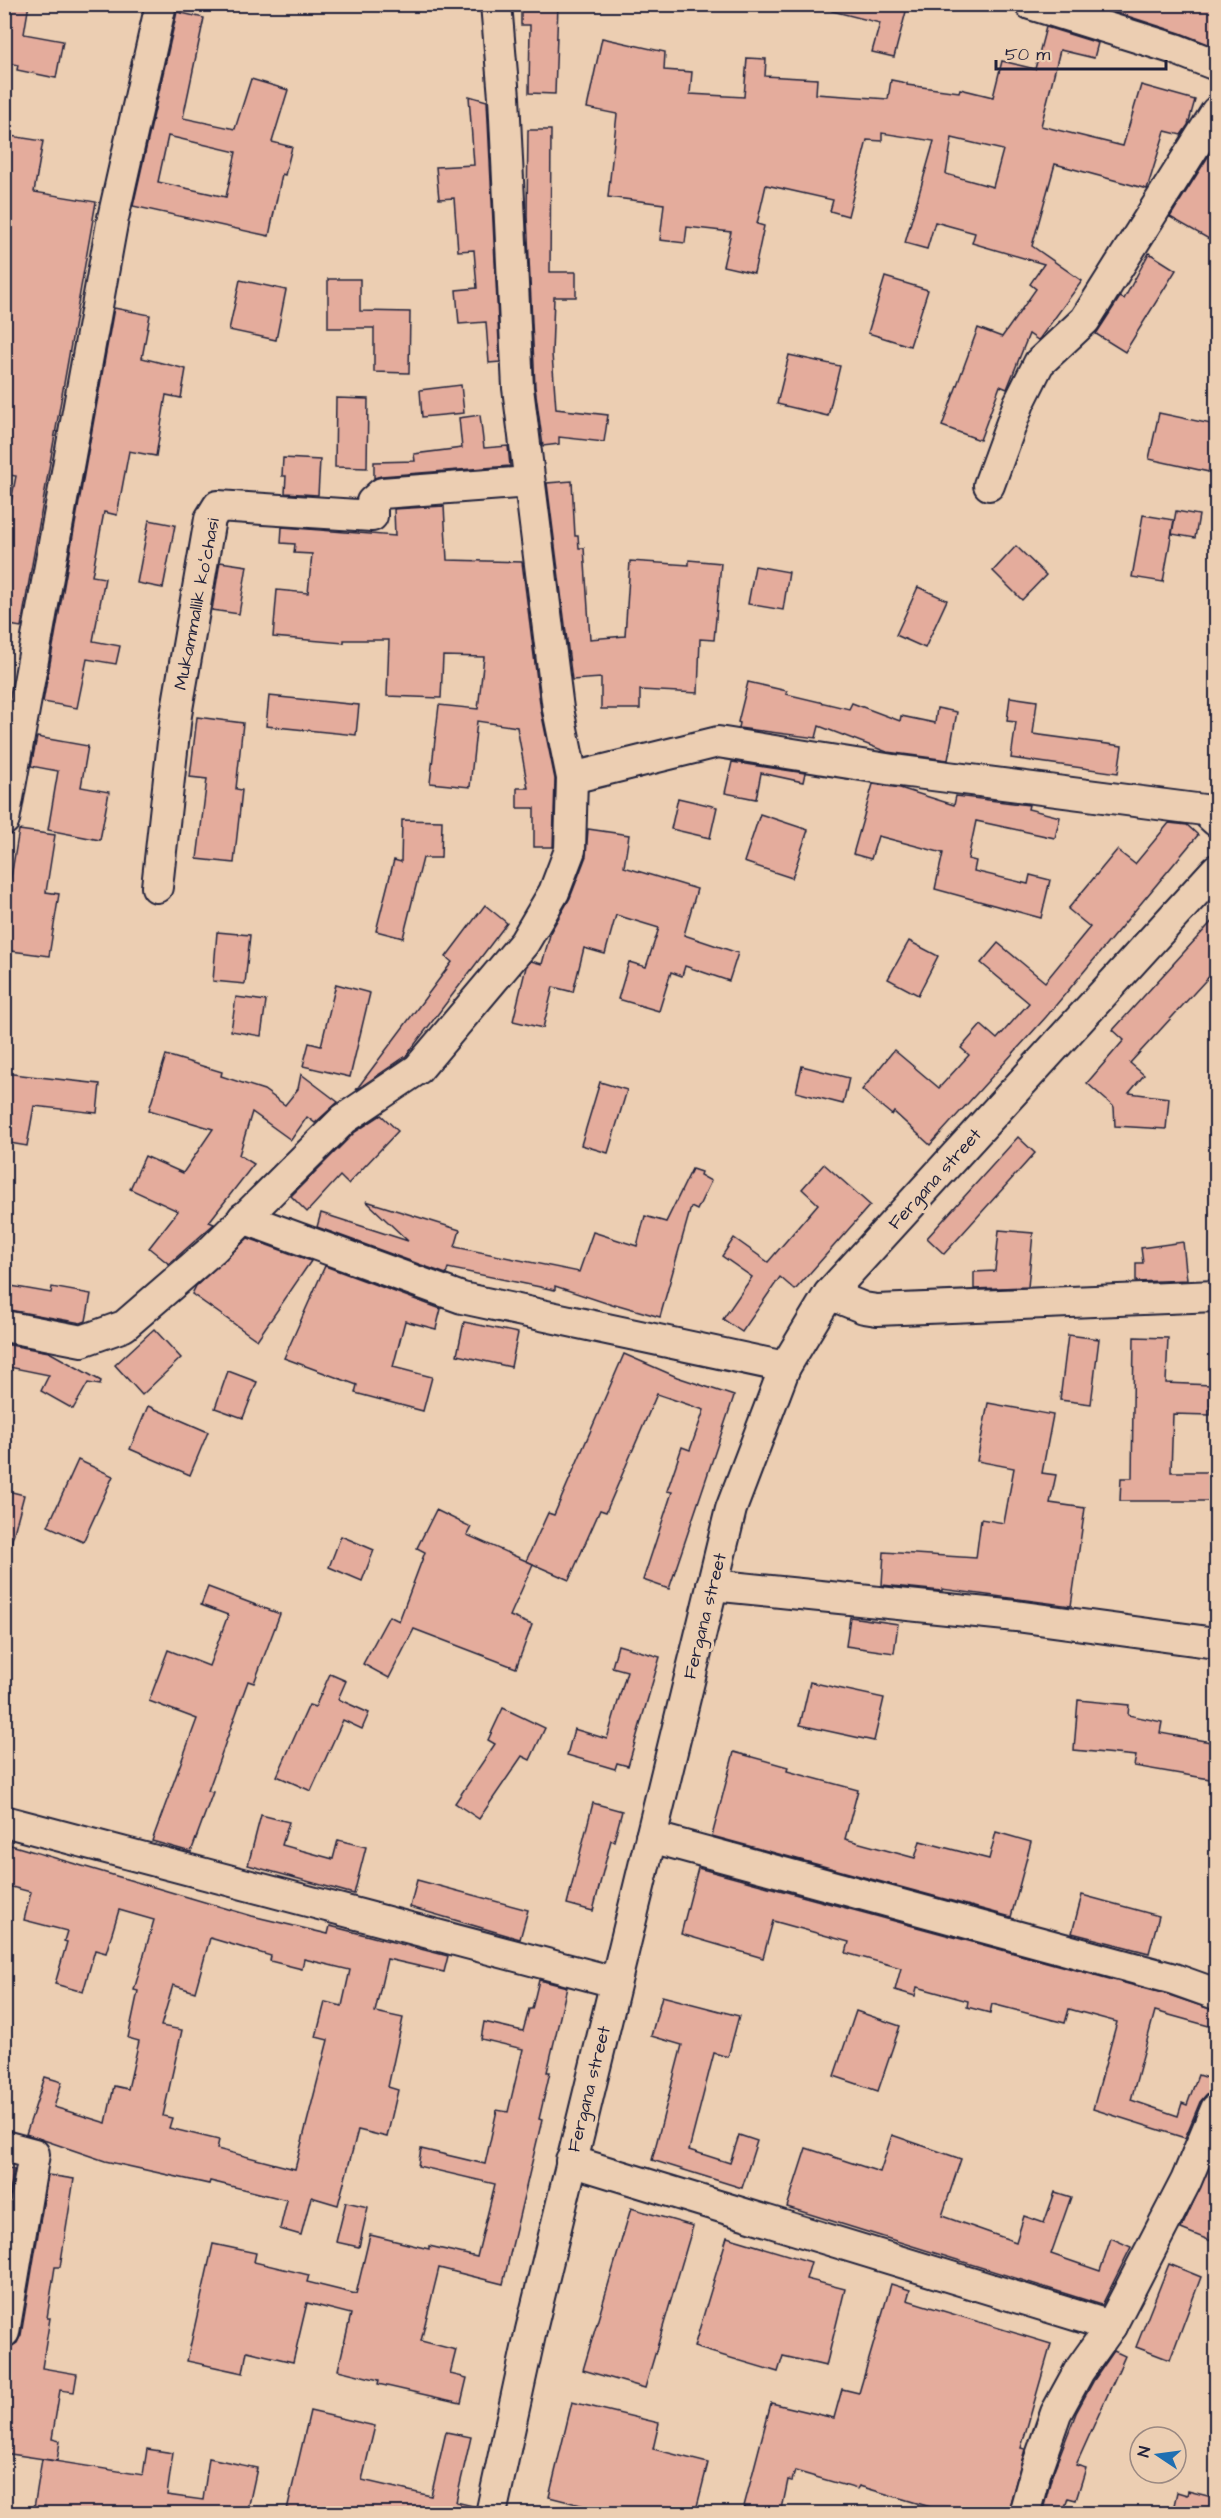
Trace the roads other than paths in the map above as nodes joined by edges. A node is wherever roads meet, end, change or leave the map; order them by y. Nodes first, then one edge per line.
1 (161, 4) edge
2 (496, 4) edge
3 (1030, 4) edge
4 (1216, 65) edge
5 (1216, 112) edge
6 (529, 482) junction
7 (989, 485) dead end
8 (572, 778) junction
9 (4, 820) edge
10 (1216, 821) edge
11 (1216, 870) edge
12 (157, 887) dead end
13 (243, 1218) junction
14 (829, 1294) junction
15 (1216, 1296) edge
16 (4, 1326) edge
17 (785, 1367) junction
18 (712, 1585) junction
19 (1216, 1643) edge
20 (4, 1821) edge
21 (651, 1837) junction
22 (615, 1982) junction
23 (1216, 1994) edge
24 (1216, 2109) edge
25 (4, 2146) edge
26 (571, 2161) junction
27 (1110, 2326) junction
28 (4, 2332) edge
29 (491, 2514) edge
30 (1024, 2514) edge

1 - 9 street
2 - 6 street
3 - 4 street
5 - 7 street
6 - 8 street
6 - 12 street, Mukammallik koʻchasi
8 - 10 street
8 - 13 street
11 - 14 street, Fergana street
13 - 16 street
13 - 17 street
14 - 15 street
14 - 17 street, Fergana street
17 - 18 street, Fergana street
18 - 19 street
18 - 21 street, Fergana street
20 - 22 street
21 - 22 street, Fergana street
21 - 23 street
22 - 26 street, Fergana street
24 - 27 street
25 - 28 street
26 - 27 street
26 - 29 street, Fergana street
27 - 30 street

